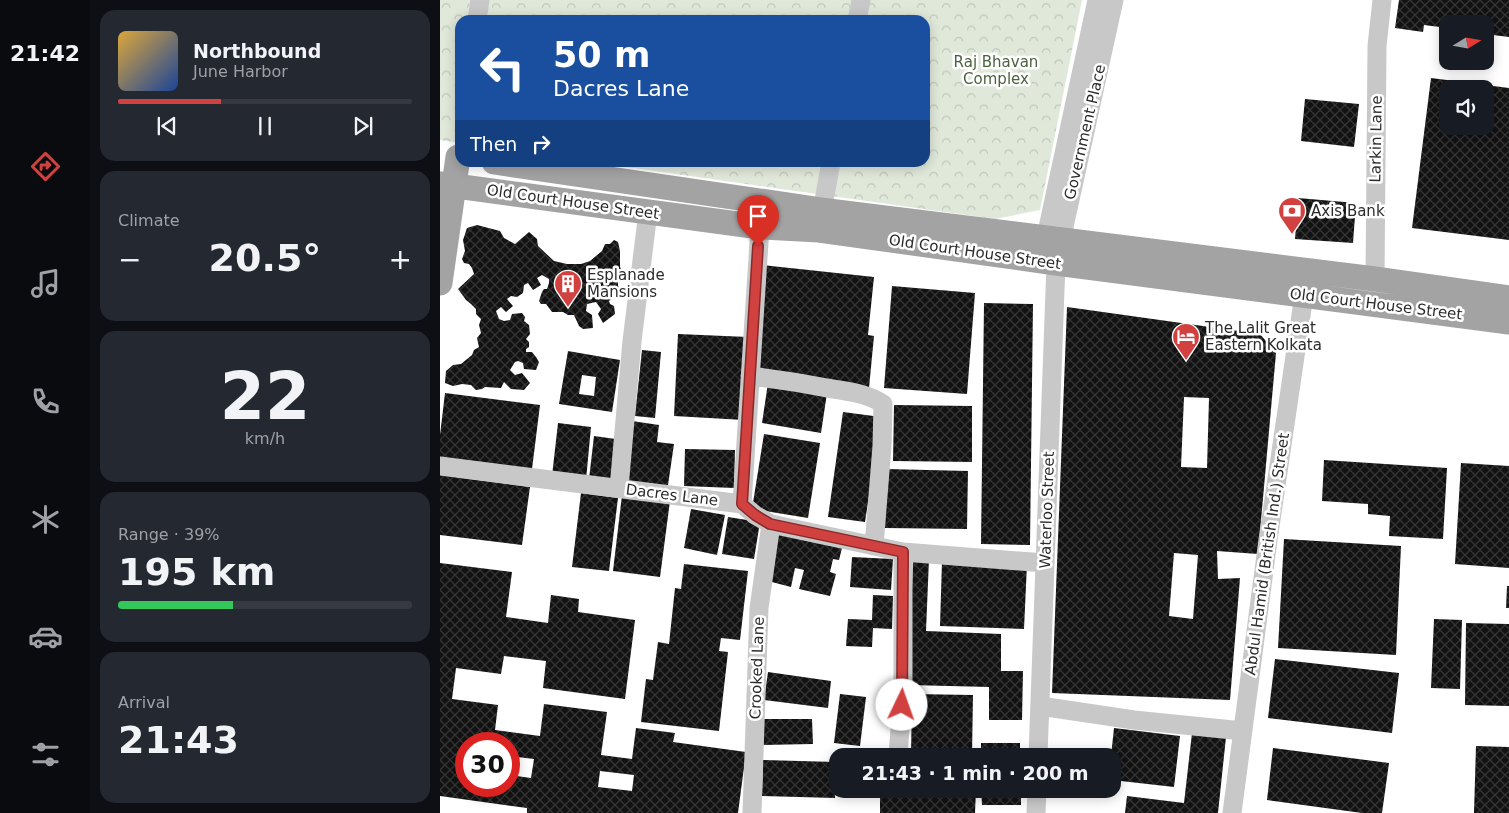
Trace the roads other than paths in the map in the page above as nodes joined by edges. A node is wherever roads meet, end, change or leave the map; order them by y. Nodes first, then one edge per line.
1 (480, 0) edge
2 (861, 0) edge
3 (1097, 0) edge
4 (1114, 0) edge
5 (1382, 0) edge
6 (478, 15) edge
7 (858, 15) edge
8 (455, 154) edge
9 (522, 167) edge
10 (830, 167) edge
11 (447, 185) edge
12 (648, 212) junction
13 (820, 220) junction
14 (760, 227) junction
15 (1054, 238) junction
16 (1049, 262) junction
17 (1375, 279) junction
18 (440, 283) edge
19 (1304, 295) junction
20 (1509, 298) edge
21 (1509, 322) edge
22 (750, 376) junction
23 (440, 466) edge
24 (619, 488) junction
25 (742, 504) junction
26 (770, 524) junction
27 (874, 546) junction
28 (903, 552) junction
29 (1045, 563) junction
30 (1040, 706) junction
31 (1243, 731) junction
32 (899, 748) edge
33 (1038, 748) edge
34 (1037, 798) edge
35 (752, 813) edge
36 (1036, 813) edge
37 (1233, 813) edge

1 - 6 street
2 - 7 street
3 - 15 street
4 - 15 street, Government Place
5 - 17 street, Larkin Lane
8 - 11 main road
9 - 13 main road
10 - 13 street
11 - 12 main road, Old Court House Street
11 - 18 main road
12 - 14 main road, Old Court House Street
12 - 24 street
13 - 14 main road, Old Court House Street
13 - 15 main road
13 - 16 main road, Old Court House Street
14 - 22 street
15 - 16 street, Waterloo Street
15 - 17 main road
16 - 19 main road, Old Court House Street
16 - 29 street, Waterloo Street
17 - 20 main road
19 - 21 main road, Old Court House Street
19 - 31 street, Abdul Hamid (British Ind.) Street
22 - 25 street
22 - 27 street
23 - 24 street, Dacres Lane
24 - 25 street, Dacres Lane
25 - 26 street, Dacres Lane
26 - 27 street, Dacres Lane
26 - 35 street, Crooked Lane
27 - 28 street, Dacres Lane
28 - 29 street, Dacres Lane
28 - 32 street
29 - 30 street, Waterloo Street
30 - 31 street
30 - 33 street, Waterloo Street
31 - 37 street, Abdul Hamid (British Ind.) Street
34 - 36 street

